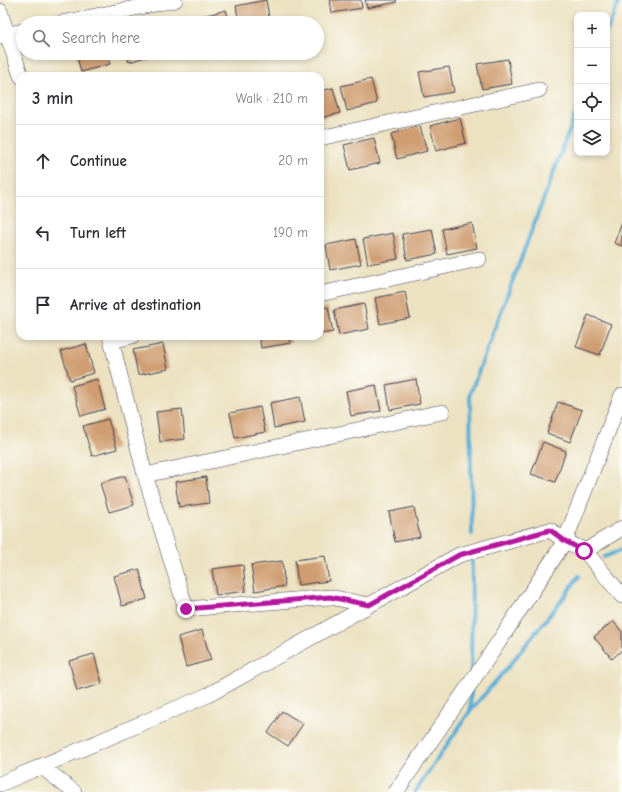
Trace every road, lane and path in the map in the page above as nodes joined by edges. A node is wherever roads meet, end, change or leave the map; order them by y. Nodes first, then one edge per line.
1 (175, 0) edge
2 (0, 10) edge
3 (96, 16) edge
4 (16, 32) edge
5 (3, 35) edge
6 (19, 72) edge
7 (539, 90) dead end
8 (324, 137) edge
9 (479, 258) dead end
10 (324, 293) edge
11 (111, 340) edge
12 (622, 396) edge
13 (442, 412) dead end
14 (145, 475) junction
15 (622, 528) edge
16 (565, 541) junction
17 (584, 551) junction
18 (622, 596) edge
19 (369, 605) junction
20 (41, 766) junction
21 (0, 784) edge
22 (74, 792) edge
23 (396, 792) edge

1 - 3 street
2 - 5 street
4 - 5 street
5 - 6 street
7 - 8 street
9 - 10 street
11 - 14 street
12 - 16 street
13 - 14 street
14 - 19 street
15 - 17 street
16 - 17 street
16 - 19 street
16 - 23 street
17 - 18 street
19 - 20 street
20 - 21 street
20 - 22 street

